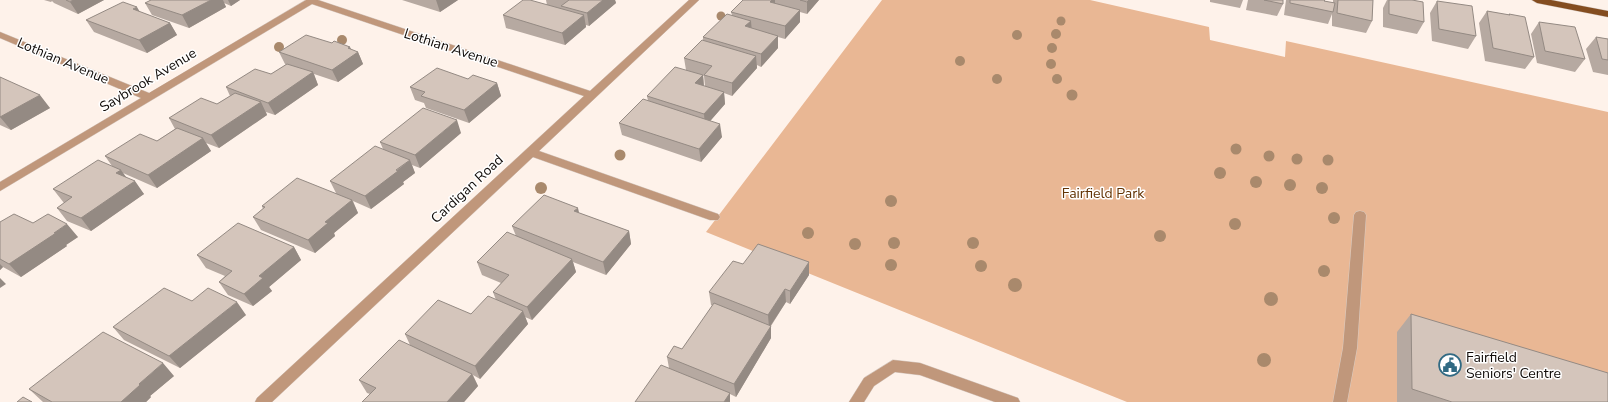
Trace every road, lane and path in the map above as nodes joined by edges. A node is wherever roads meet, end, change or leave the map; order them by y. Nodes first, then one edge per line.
1 (694, 0) edge
2 (1537, 0) edge
3 (312, 1) edge
4 (1608, 14) edge
5 (0, 35) edge
6 (592, 95) junction
7 (148, 97) junction
8 (531, 152) junction
9 (0, 187) edge
10 (1360, 215) dead end
11 (714, 217) dead end
12 (262, 402) edge
13 (856, 402) edge
14 (1013, 402) edge
15 (1340, 402) edge

1 - 6 street, Cardigan Road
2 - 4 main road
3 - 6 street, Lothian Avenue
3 - 7 street, Saybrook Avenue
5 - 7 street, Lothian Avenue
6 - 8 street, Cardigan Road
7 - 9 street, Saybrook Avenue
8 - 11 street
8 - 12 street, Cardigan Road
10 - 15 street
13 - 14 street

